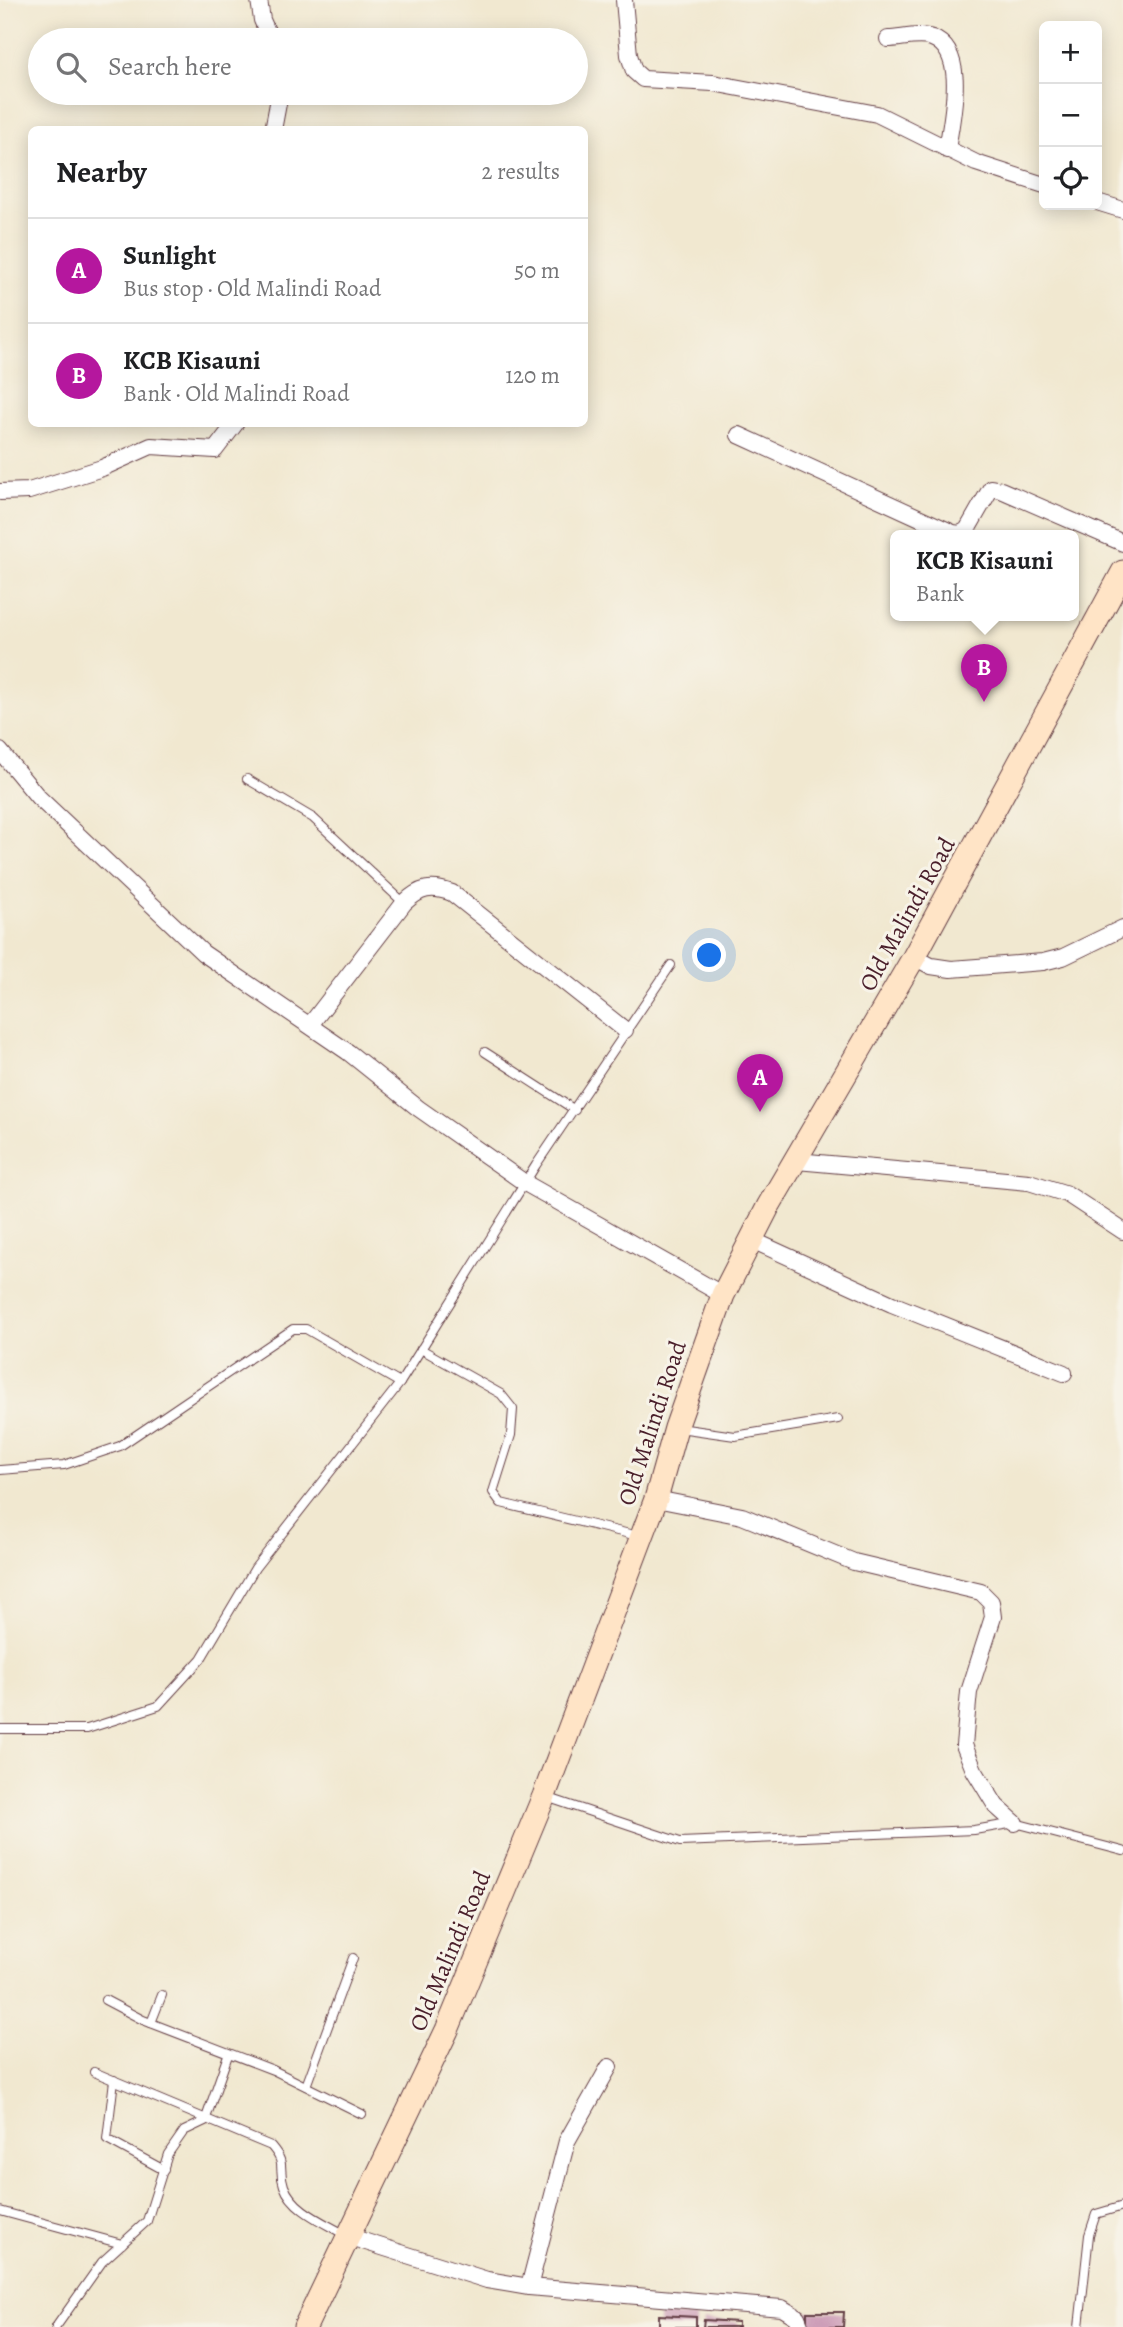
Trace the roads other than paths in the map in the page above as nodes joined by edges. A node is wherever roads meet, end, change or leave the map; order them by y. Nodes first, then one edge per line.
1 (259, 0) edge
2 (624, 0) edge
3 (266, 28) edge
4 (888, 38) dead end
5 (278, 105) edge
6 (274, 126) edge
7 (947, 150) junction
8 (1039, 183) edge
9 (1102, 204) edge
10 (1123, 210) edge
11 (233, 427) edge
12 (739, 435) dead end
13 (0, 492) edge
14 (946, 530) edge
15 (968, 530) edge
16 (1123, 543) edge
17 (1123, 572) edge
18 (0, 751) edge
19 (247, 779) dead end
20 (404, 903) junction
21 (1123, 928) edge
22 (914, 957) junction
23 (671, 965) dead end
24 (310, 1024) junction
25 (625, 1030) junction
26 (485, 1052) dead end
27 (575, 1111) junction
28 (796, 1161) junction
29 (525, 1183) junction
30 (1123, 1231) edge
31 (752, 1240) junction
32 (723, 1295) junction
33 (421, 1349) junction
34 (1064, 1373) dead end
35 (400, 1383) junction
36 (838, 1419) dead end
37 (676, 1428) junction
38 (0, 1470) edge
39 (656, 1499) junction
40 (641, 1537) junction
41 (0, 1729) edge
42 (544, 1796) junction
43 (1015, 1823) junction
44 (1123, 1851) edge
45 (353, 1958) dead end
46 (162, 1995) dead end
47 (105, 2000) dead end
48 (151, 2023) junction
49 (228, 2055) junction
50 (609, 2067) dead end
51 (94, 2072) dead end
52 (114, 2080) junction
53 (306, 2086) junction
54 (362, 2114) dead end
55 (205, 2121) junction
56 (164, 2170) junction
57 (1123, 2206) edge
58 (0, 2211) edge
59 (348, 2236) junction
60 (122, 2244) junction
61 (529, 2287) junction
62 (57, 2327) edge
63 (305, 2327) edge
64 (801, 2327) edge
65 (1079, 2327) edge

1 - 3 street
2 - 7 street
4 - 7 street
5 - 6 street
7 - 8 street
9 - 10 street
11 - 13 street
12 - 14 street
15 - 16 street
17 - 22 main road, Old Malindi Road
18 - 24 street
19 - 20 lane
20 - 24 street
20 - 25 street
21 - 22 street
22 - 28 main road, Old Malindi Road
23 - 25 lane
24 - 29 street
25 - 27 lane
26 - 27 lane
27 - 29 lane
28 - 30 street
28 - 31 main road, Old Malindi Road
29 - 32 street
29 - 33 lane
31 - 32 main road, Old Malindi Road
31 - 34 street
32 - 37 main road, Old Malindi Road
33 - 35 lane
33 - 40 lane
35 - 38 lane
35 - 41 lane
36 - 37 lane
37 - 39 main road, Old Malindi Road
39 - 40 main road, Old Malindi Road
39 - 43 street
40 - 42 main road, Old Malindi Road
42 - 43 lane
42 - 59 main road, Old Malindi Road
43 - 44 lane
45 - 53 lane
46 - 48 lane
47 - 48 lane
48 - 49 lane
49 - 53 lane
49 - 55 lane
50 - 61 street
51 - 52 lane
52 - 55 lane
52 - 56 lane
53 - 54 lane
55 - 56 lane
55 - 59 lane
56 - 60 lane
57 - 65 lane
58 - 60 lane
59 - 61 street
59 - 63 main road, Old Malindi Road
60 - 62 lane
61 - 64 street

